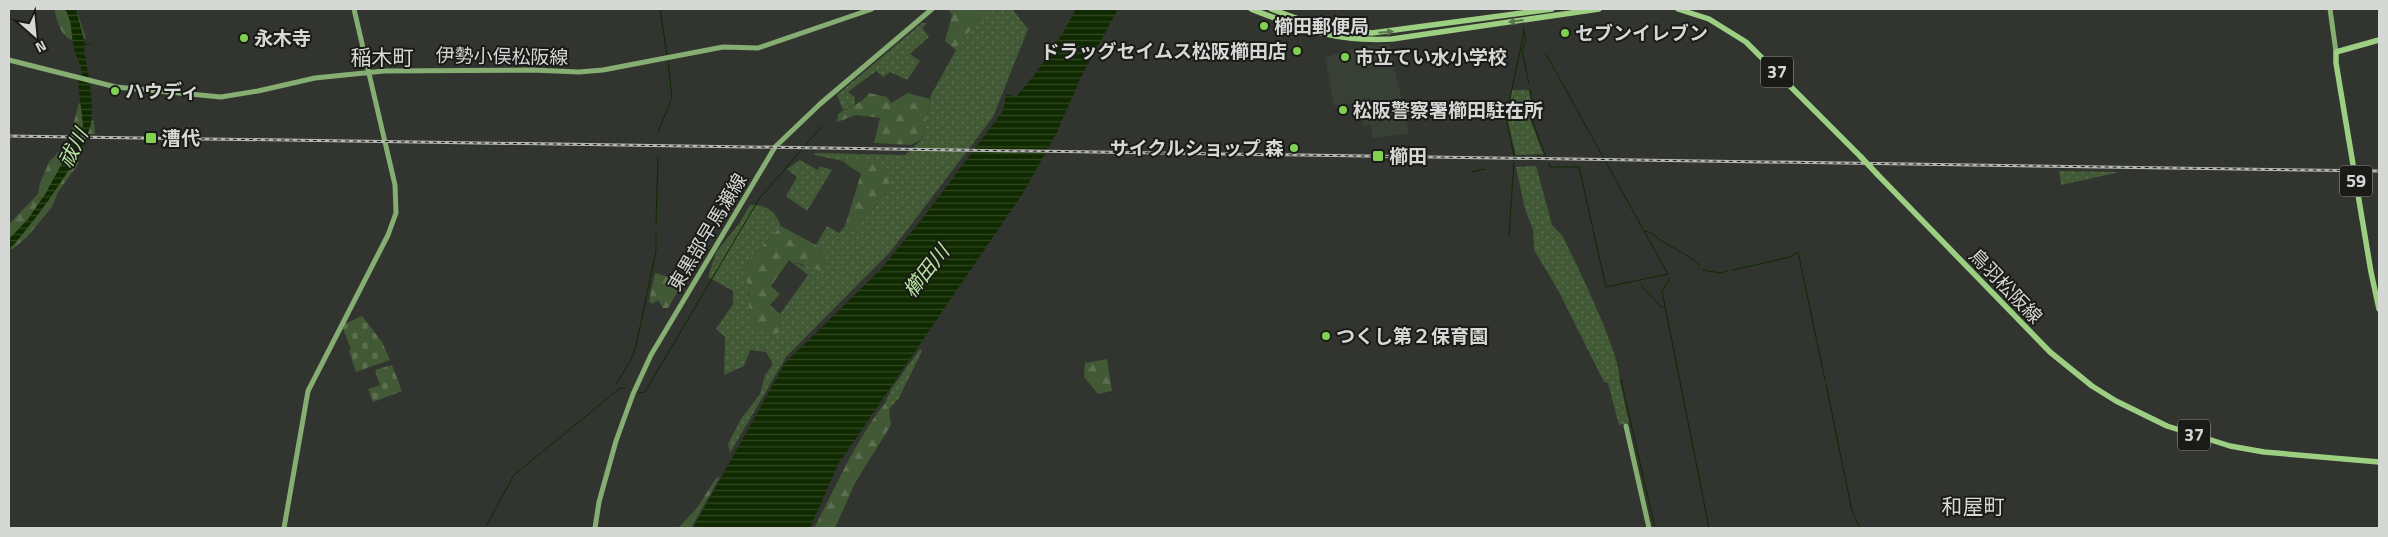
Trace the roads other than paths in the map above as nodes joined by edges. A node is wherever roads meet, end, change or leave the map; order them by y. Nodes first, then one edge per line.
1 (354, 9) edge
2 (872, 9) edge
3 (932, 9) edge
4 (1251, 9) edge
5 (1271, 9) edge
6 (1552, 9) edge
7 (1599, 9) edge
8 (1678, 9) edge
9 (2330, 9) edge
10 (1538, 13) edge
11 (2379, 40) edge
12 (2336, 52) junction
13 (9, 60) edge
14 (369, 73) junction
15 (2379, 309) edge
16 (1626, 426) dead end
17 (2379, 462) edge
18 (284, 528) edge
19 (595, 528) edge
20 (1649, 528) edge

1 - 14 main road
2 - 14 main road, 伊勢小俣松阪線
3 - 19 main road, 東黒部早馬瀬線
10 -> 4 main road
5 -> 10 main road
6 - 10 main road
7 - 10 main road
8 - 17 main road, 鳥羽松阪線 / 37, bridge
9 - 12 main road
11 - 12 main road
12 - 15 main road, 59
13 - 14 main road, 伊勢小俣松阪線
14 - 18 main road
16 - 20 main road

